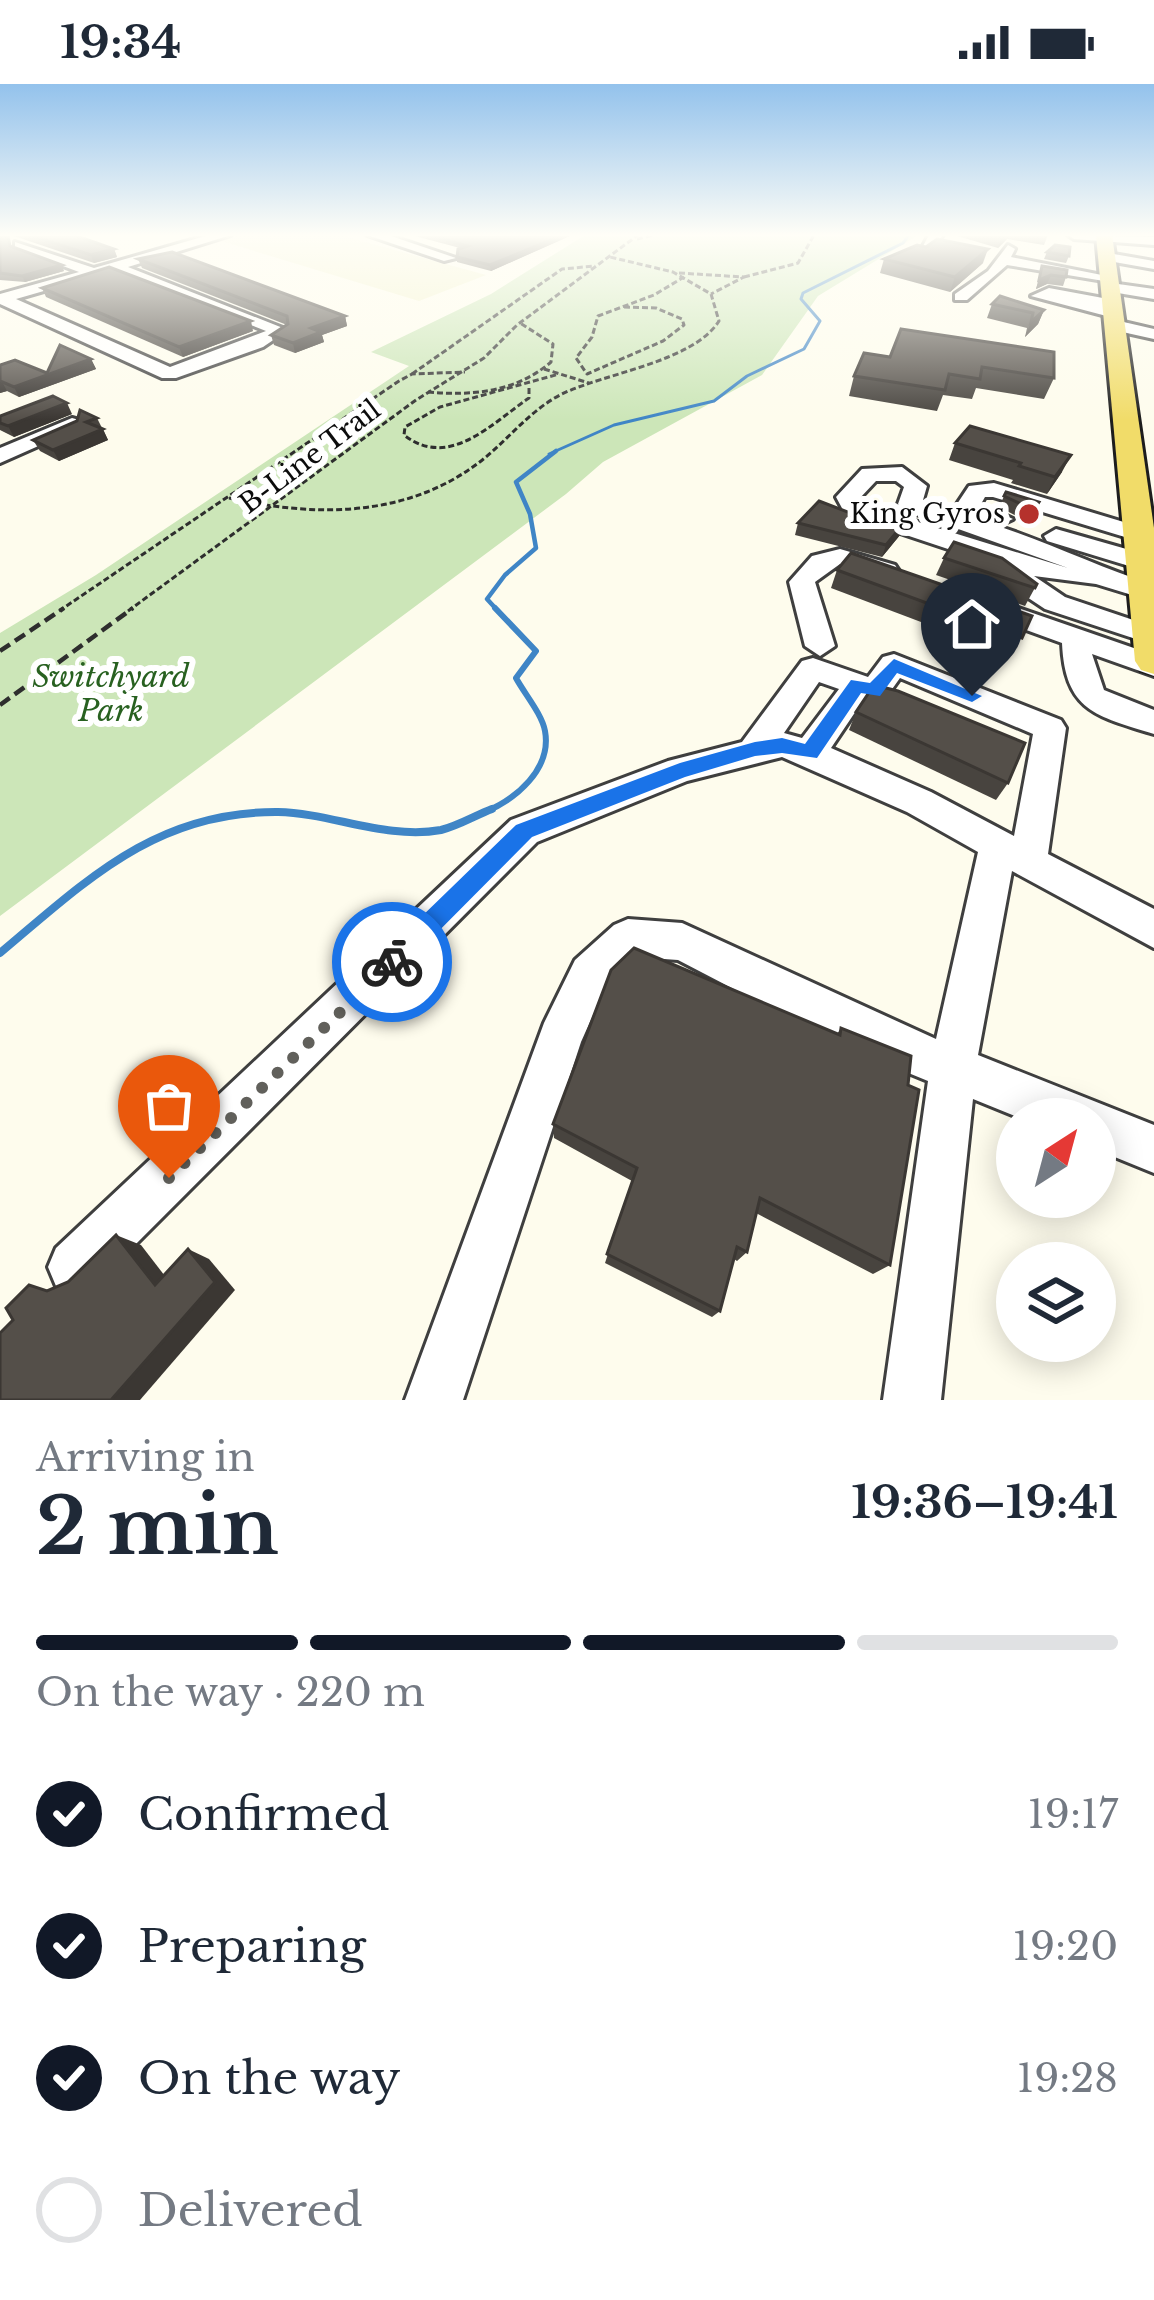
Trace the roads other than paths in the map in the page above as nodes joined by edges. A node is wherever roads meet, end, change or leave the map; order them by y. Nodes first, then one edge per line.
1 (192, 296) edge
2 (1094, 296) edge
3 (1112, 296) edge
4 (1114, 296) edge
5 (1116, 296) edge
6 (1120, 296) edge
7 (2, 299) edge
8 (1028, 313) edge
9 (1154, 314) edge
10 (1154, 334) edge
11 (1154, 350) edge
12 (74, 424) edge
13 (0, 456) edge
14 (1143, 475) edge
15 (942, 554) edge
16 (1142, 562) junction
17 (1098, 576) junction
18 (908, 579) edge
19 (971, 601) edge
20 (1076, 638) junction
21 (820, 646) dead end
22 (1153, 654) edge
23 (858, 685) junction
24 (1154, 722) edge
25 (755, 749) junction
26 (810, 752) junction
27 (1013, 855) junction
28 (1154, 930) edge
29 (953, 1067) junction
30 (1029, 1098) edge
31 (1116, 1134) edge
32 (1154, 1149) edge
33 (75, 1267) edge
34 (434, 1400) edge
35 (912, 1400) edge

1 - 7 street
2 - 8 street
3 - 14 main road
4 - 11 street
5 - 10 street
6 - 9 street
12 - 13 street
14 - 16 main road
15 - 22 street
16 - 16 street
16 - 17 street
16 - 22 main road
17 - 17 street
18 - 21 street
19 - 20 street
20 - 22 street
20 - 24 street
23 - 25 street
23 - 26 street
23 - 27 street
25 - 26 street
25 - 33 street
26 - 27 street
27 - 28 street
27 - 29 street
29 - 30 street
29 - 34 street
29 - 35 street
31 - 32 street

